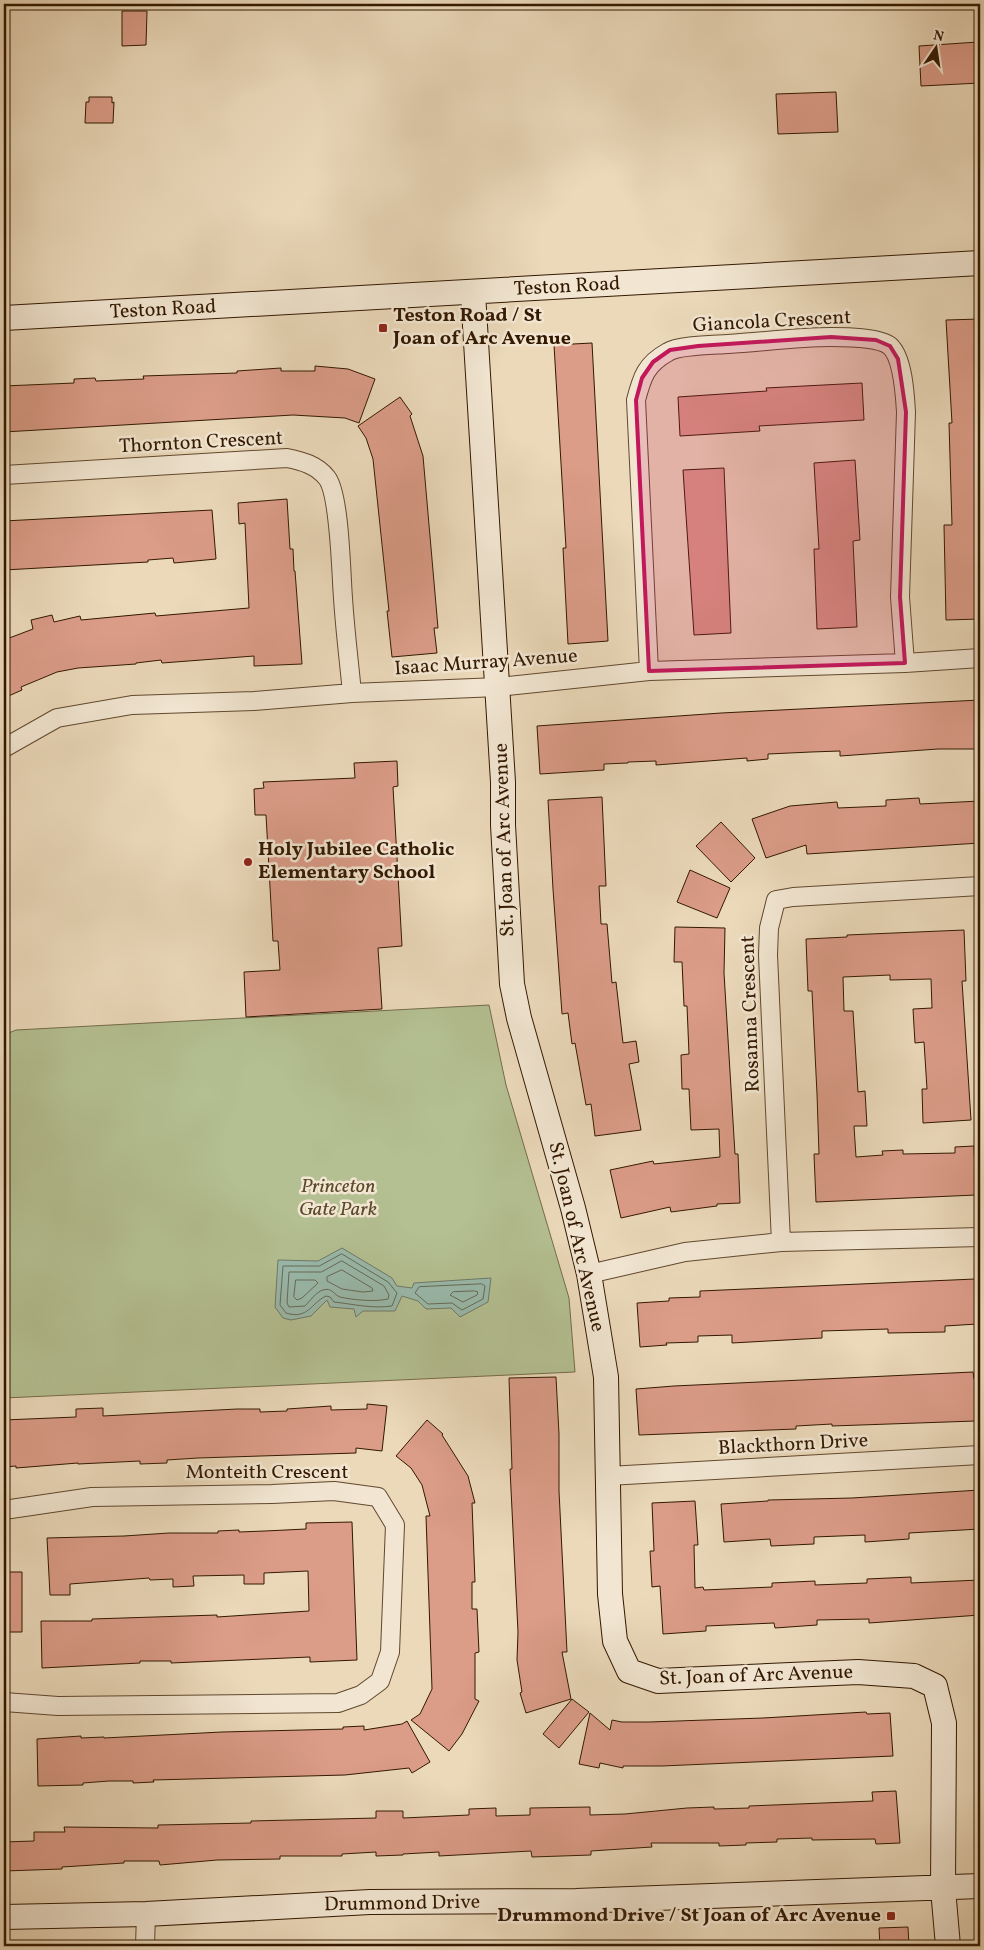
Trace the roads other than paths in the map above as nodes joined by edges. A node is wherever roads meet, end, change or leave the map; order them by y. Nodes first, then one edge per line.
1 (980, 263) edge
2 (473, 293) junction
3 (4, 318) edge
4 (4, 475) edge
5 (980, 658) edge
6 (905, 663) junction
7 (649, 671) junction
8 (498, 687) junction
9 (352, 693) junction
10 (4, 748) edge
11 (980, 886) edge
12 (980, 1237) edge
13 (781, 1242) junction
14 (589, 1274) junction
15 (980, 1455) edge
16 (608, 1476) junction
17 (4, 1510) edge
18 (4, 1702) edge
19 (980, 1886) edge
20 (943, 1889) junction
21 (146, 1914) junction
22 (4, 1916) edge
23 (145, 1946) edge
24 (948, 1946) edge

1 - 2 street, Teston Road
2 - 3 street, Teston Road
2 - 8 street, St. Joan of Arc Avenue
4 - 9 street, Thornton Crescent
5 - 6 street, Isaac Murray Avenue
6 - 7 street, Isaac Murray Avenue
6 - 7 street, Giancola Crescent
7 - 8 street, Isaac Murray Avenue
8 - 9 street, Isaac Murray Avenue
8 - 14 street, St. Joan of Arc Avenue
9 - 10 street, Isaac Murray Avenue
11 - 13 street, Rosanna Crescent
12 - 13 street
13 - 14 street
14 - 16 street, St. Joan of Arc Avenue
15 - 16 street, Blackthorn Drive
16 - 20 street, St. Joan of Arc Avenue
17 - 18 street, Monteith Crescent
19 - 20 street, Drummond Drive
20 - 21 street, Drummond Drive
20 - 24 street, St. Joan of Arc Avenue
21 - 22 street, Drummond Drive
21 - 23 street

